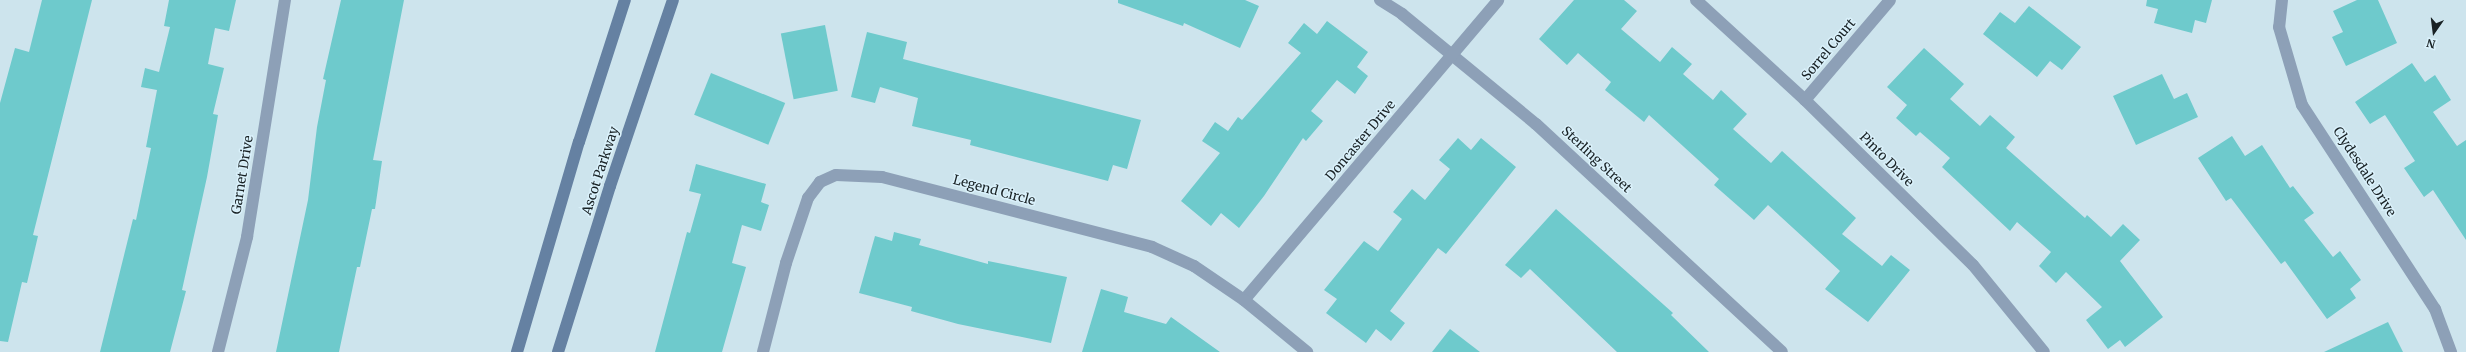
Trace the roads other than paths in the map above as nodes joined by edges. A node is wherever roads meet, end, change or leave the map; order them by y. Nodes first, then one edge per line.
1 (285, 0) edge
2 (625, 0) edge
3 (673, 0) edge
4 (1380, 0) edge
5 (1498, 0) edge
6 (1696, 0) edge
7 (1890, 0) edge
8 (2282, 0) edge
9 (1451, 56) junction
10 (1805, 100) junction
11 (1244, 300) junction
12 (218, 352) edge
13 (517, 352) edge
14 (558, 352) edge
15 (762, 352) edge
16 (1307, 352) edge
17 (1782, 352) edge
18 (2044, 352) edge
19 (2451, 352) edge

1 - 12 street, Garnet Drive
2 - 13 main road
3 - 14 main road, Ascot Parkway
4 - 9 street, Sterling Street
5 - 9 street, Doncaster Drive
6 - 10 street, Pinto Drive
7 - 10 street, Sorrel Court
8 - 19 street, Clydesdale Drive
9 - 11 street, Doncaster Drive
9 - 17 street, Sterling Street
10 - 18 street, Pinto Drive
11 - 15 street, Legend Circle
11 - 16 street, Legend Circle

